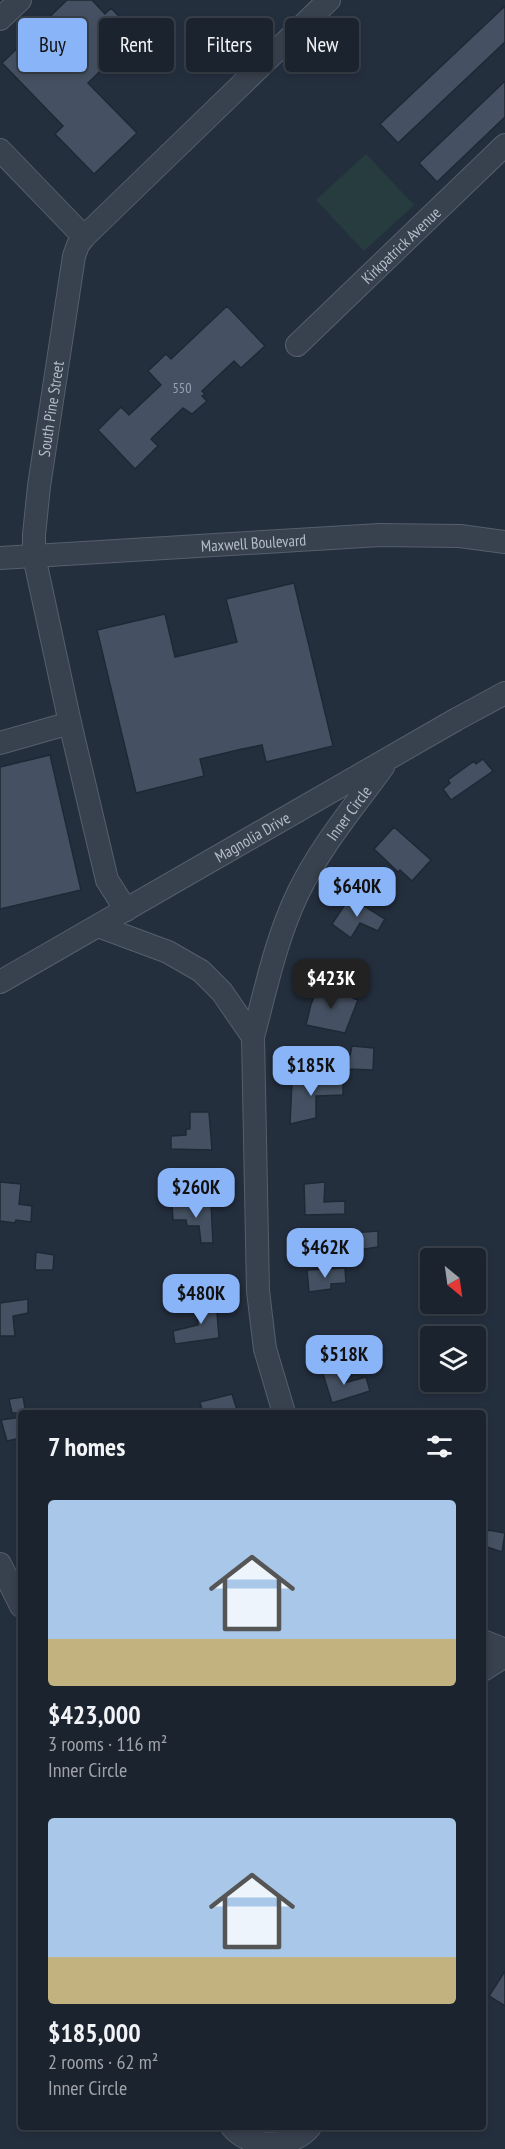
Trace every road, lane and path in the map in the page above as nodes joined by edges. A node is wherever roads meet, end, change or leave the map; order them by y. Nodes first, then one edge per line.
1 (20, 0) edge
2 (329, 0) edge
3 (0, 19) edge
4 (505, 145) edge
5 (0, 150) edge
6 (84, 237) junction
7 (297, 345) dead end
8 (505, 542) edge
9 (34, 556) junction
10 (0, 558) edge
11 (505, 693) edge
12 (70, 723) junction
13 (0, 743) edge
14 (389, 759) junction
15 (126, 910) junction
16 (98, 926) junction
17 (2, 983) edge
18 (253, 1037) junction
19 (283, 1410) edge
20 (0, 1564) edge
21 (18, 1600) edge
22 (486, 1642) edge
23 (505, 1650) edge
24 (505, 1656) edge
25 (486, 1668) edge
26 (235, 2130) edge
27 (307, 2130) edge

1 - 3 street
2 - 6 street, South Pine Street
4 - 7 street, Kirkpatrick Avenue
5 - 6 street
6 - 9 street, South Pine Street
8 - 9 street, Maxwell Boulevard
9 - 10 street, Maxwell Boulevard
9 - 12 street, South Pine Street
11 - 14 street, Magnolia Drive
12 - 13 street
12 - 15 street, South Pine Street
14 - 15 street, Magnolia Drive
14 - 18 street, Inner Circle
15 - 16 street, Magnolia Drive
16 - 17 street, Magnolia Drive
16 - 18 street
18 - 19 street, Inner Circle
20 - 21 street
22 - 23 street
24 - 25 street
26 - 27 street

